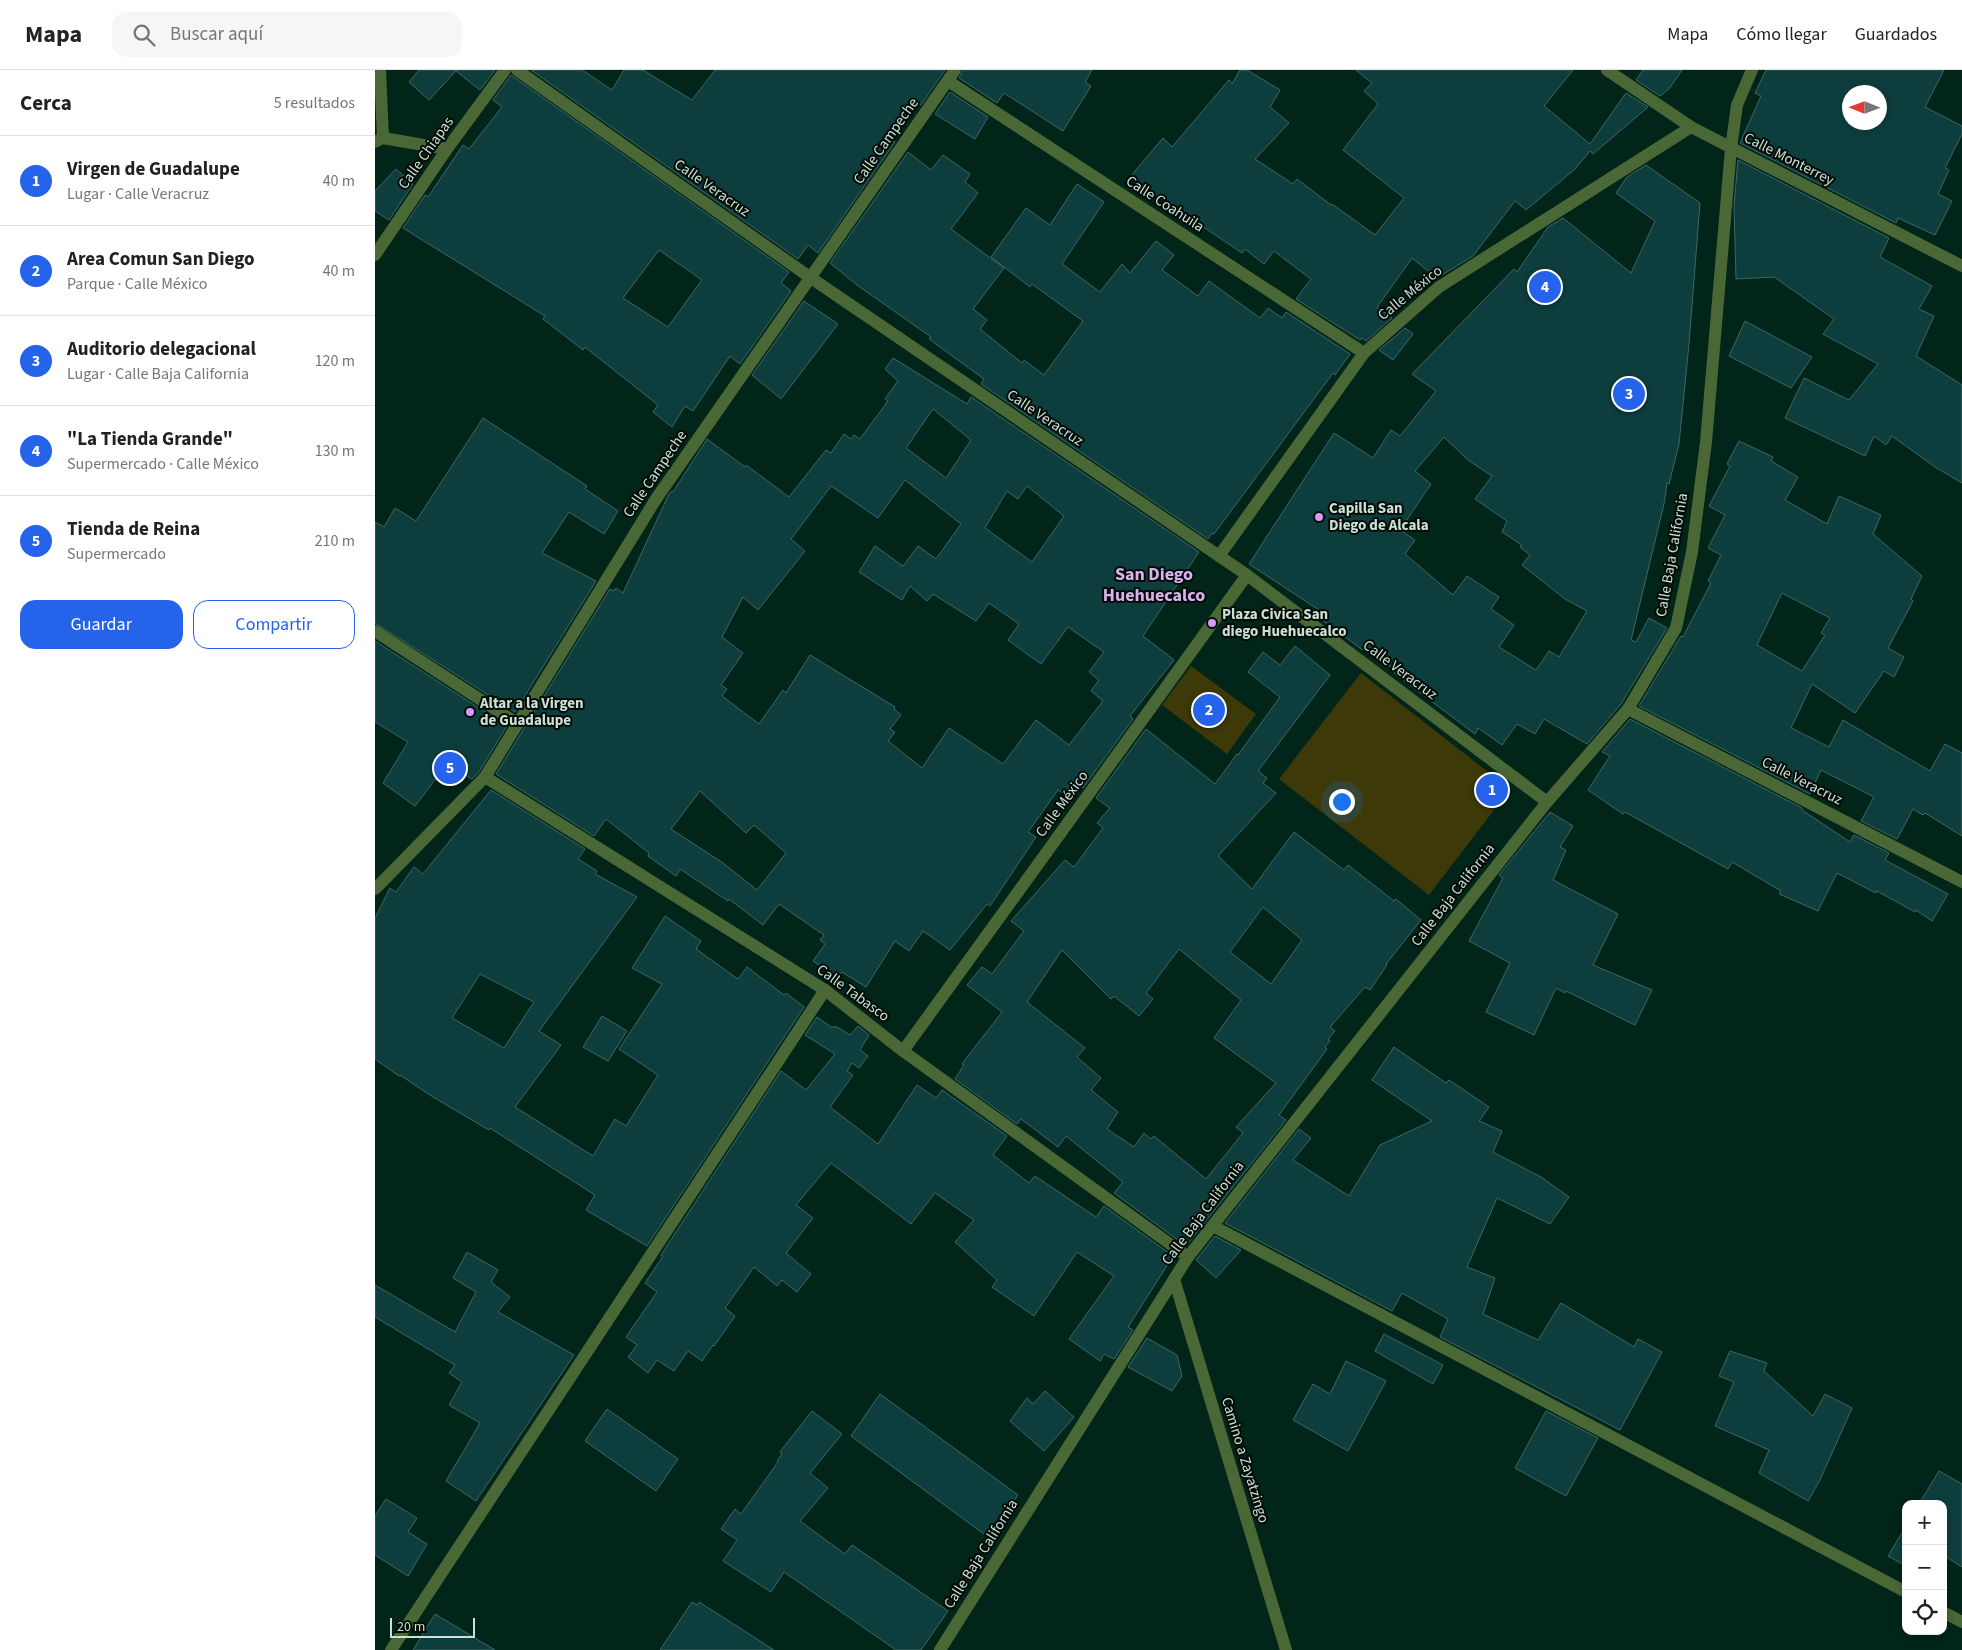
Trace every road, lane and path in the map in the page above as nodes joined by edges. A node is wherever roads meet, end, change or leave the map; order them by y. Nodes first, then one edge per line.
1 (380, 70) edge
2 (505, 70) edge
3 (517, 70) edge
4 (1607, 70) edge
5 (1752, 70) edge
6 (951, 75) edge
7 (1691, 127) junction
8 (379, 140) edge
9 (1731, 148) junction
10 (447, 149) junction
11 (375, 255) edge
12 (1962, 266) edge
13 (811, 278) junction
14 (1364, 353) junction
15 (1219, 556) junction
16 (1247, 575) junction
17 (375, 631) edge
18 (1628, 709) junction
19 (518, 724) junction
20 (485, 777) junction
21 (1547, 802) junction
22 (1962, 882) edge
23 (375, 889) edge
24 (825, 990) junction
25 (903, 1051) junction
26 (1213, 1226) junction
27 (1188, 1257) junction
28 (1174, 1279) junction
29 (1902, 1590) edge
30 (1947, 1614) edge
31 (1962, 1622) edge
32 (391, 1650) edge
33 (940, 1650) edge
34 (1286, 1650) edge

1 - 8 street
2 - 10 street, Calle Chiapas
3 - 13 street, Calle Veracruz
4 - 7 street, Calle Monterrey
5 - 9 street, Calle Baja California
6 - 13 street, Calle Campeche
6 - 14 street, Calle Coahuila
7 - 9 street, Calle Monterrey
7 - 14 street, Calle México
8 - 10 street
9 - 12 street, Calle Monterrey
9 - 18 street, Calle Baja California
10 - 11 street, Calle Chiapas
13 - 15 street, Calle Veracruz
13 - 19 street, Calle Campeche
14 - 15 street, Calle México
15 - 16 street, Calle Veracruz
16 - 21 street, Calle Veracruz
16 - 25 street, Calle México
17 - 19 street
18 - 21 street, Calle Baja California
18 - 22 street, Calle Veracruz
19 - 20 street, Calle Campeche
20 - 23 street, Calle Campeche
20 - 24 street, Calle Tabasco
21 - 26 street, Calle Baja California
24 - 25 street, Calle Tabasco
24 - 32 street
25 - 27 street, Calle Tabasco
26 - 27 street, Calle Baja California
26 - 29 street
27 - 28 street, Calle Baja California
28 - 33 street, Calle Baja California
28 - 34 street, Camino a Zayatzingo
30 - 31 street

